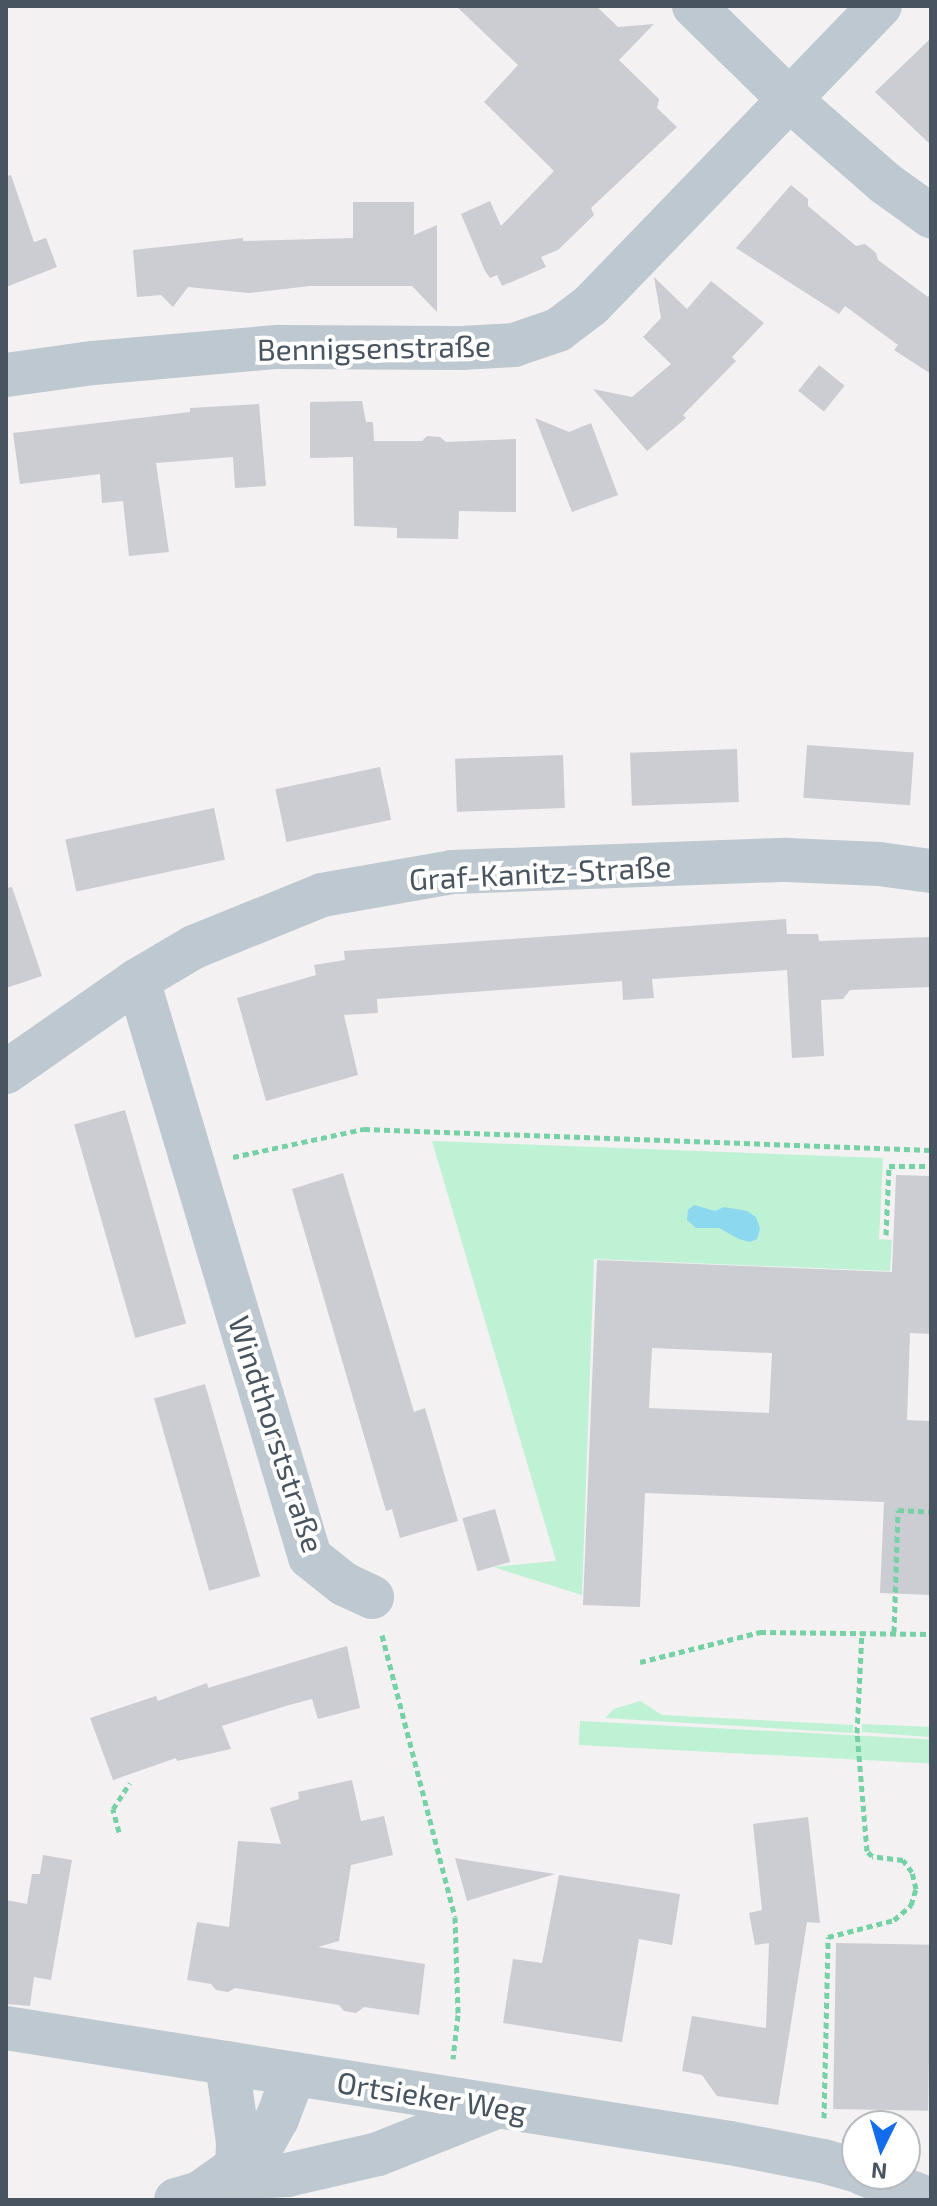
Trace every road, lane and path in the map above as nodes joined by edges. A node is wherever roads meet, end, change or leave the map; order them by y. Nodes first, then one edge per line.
1 (694, 6) edge
2 (880, 6) edge
3 (790, 100) junction
4 (931, 216) edge
5 (6, 375) edge
6 (931, 871) edge
7 (138, 980) junction
8 (6, 1072) edge
9 (931, 1150) edge
10 (931, 1166) edge
11 (194, 1167) junction
12 (886, 1235) dead end
13 (931, 1512) edge
14 (372, 1597) joint
15 (862, 1632) junction
16 (894, 1632) junction
17 (931, 1634) edge
18 (640, 1662) dead end
19 (130, 1783) dead end
20 (119, 1832) dead end
21 (6, 2028) edge
22 (227, 2063) junction
23 (294, 2074) junction
24 (449, 2100) junction
25 (496, 2107) junction
26 (840, 2166) edge
27 (231, 2171) junction
28 (905, 2190) edge
29 (176, 2200) edge
30 (931, 2200) edge

1 - 3 street
2 - 3 street, Bennigsenstraße
3 - 4 street
3 - 5 street, Bennigsenstraße
6 - 7 street, Graf-Kanitz-Straße
7 - 8 street, Graf-Kanitz-Straße
7 - 11 street, Windthorststraße
9 - 11 path
10 - 12 path
11 - 14 street, Windthorststraße
13 - 16 path
14 - 24 path
15 - 16 path
15 - 18 path
15 - 26 path
16 - 17 path
19 - 20 path
21 - 22 street, Ortsieker Weg
22 - 23 street, Ortsieker Weg
22 - 27 street
23 - 24 street, Ortsieker Weg
23 - 27 street
24 - 25 street, Ortsieker Weg
25 - 26 street, Ortsieker Weg
25 - 27 street
27 - 29 street
28 - 30 street

